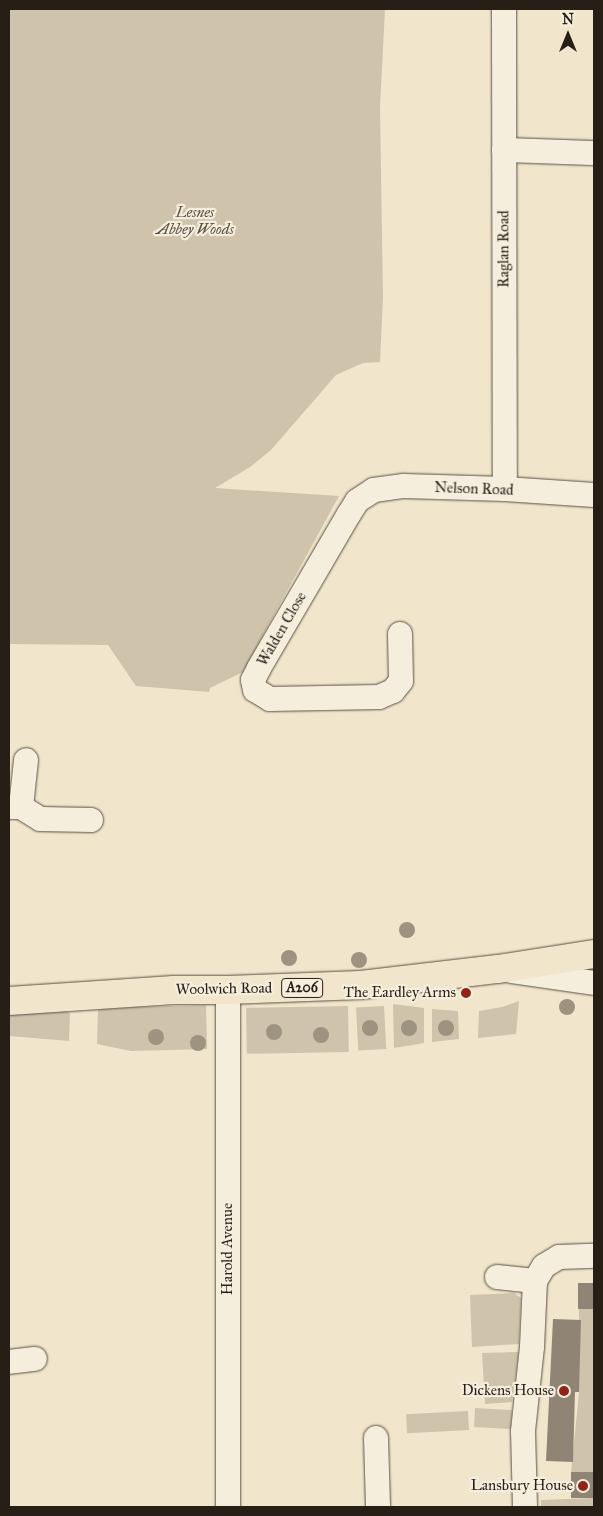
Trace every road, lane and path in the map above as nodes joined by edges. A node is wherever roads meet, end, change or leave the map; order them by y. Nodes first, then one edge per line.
1 (504, 9) edge
2 (504, 150) junction
3 (594, 153) edge
4 (505, 489) junction
5 (594, 495) edge
6 (357, 501) joint
7 (400, 634) dead end
8 (26, 760) dead end
9 (15, 807) edge
10 (91, 820) dead end
11 (594, 954) edge
12 (498, 969) junction
13 (594, 983) edge
14 (228, 990) junction
15 (9, 1001) edge
16 (594, 1256) edge
17 (497, 1277) dead end
18 (534, 1281) junction
19 (35, 1360) dead end
20 (9, 1362) edge
21 (376, 1438) dead end
22 (228, 1507) edge
23 (378, 1507) edge
24 (525, 1507) edge

1 - 2 street, Raglan Road
2 - 3 street
2 - 4 street, Raglan Road
4 - 5 street, Nelson Road
4 - 6 street, Nelson Road
6 - 7 street, Walden Close
8 - 9 street
9 - 10 street
11 - 12 main road, Woolwich Road / A206
12 - 13 street, Woolwich Road
12 - 14 main road, Woolwich Road / A206
14 - 15 main road, Woolwich Road / A206
14 - 22 street, Harold Avenue
16 - 18 street
17 - 18 street
18 - 24 street
19 - 20 street
21 - 23 street

